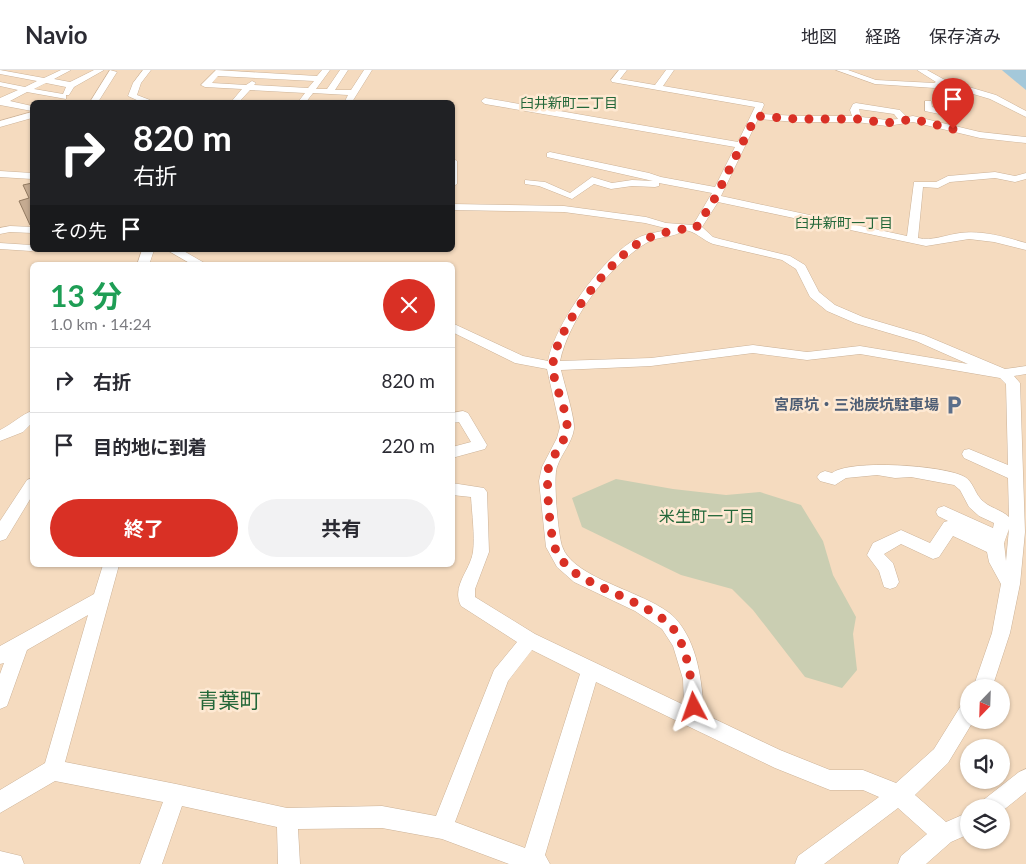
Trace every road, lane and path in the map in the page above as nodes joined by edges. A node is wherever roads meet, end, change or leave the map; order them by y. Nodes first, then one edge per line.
1 (67, 70) edge
2 (100, 70) edge
3 (146, 70) edge
4 (326, 70) edge
5 (344, 70) edge
6 (368, 70) edge
7 (623, 70) edge
8 (670, 70) edge
9 (840, 70) edge
10 (921, 70) edge
11 (0, 72) edge
12 (113, 72) dead end
13 (218, 72) edge
14 (260, 74) edge
15 (319, 79) junction
16 (46, 80) junction
17 (942, 82) junction
18 (0, 84) edge
19 (72, 85) junction
20 (248, 87) junction
21 (657, 88) junction
22 (25, 90) junction
23 (310, 90) junction
24 (330, 91) junction
25 (354, 93) junction
26 (132, 96) junction
27 (61, 100) edge
28 (95, 100) edge
29 (124, 100) edge
30 (142, 100) edge
31 (237, 100) edge
32 (303, 100) edge
33 (349, 100) edge
34 (0, 101) edge
35 (485, 101) dead end
36 (928, 103) dead end
37 (30, 108) edge
38 (1026, 114) edge
39 (30, 116) edge
40 (756, 116) junction
41 (0, 124) edge
42 (936, 124) junction
43 (1026, 140) edge
44 (740, 146) junction
45 (550, 155) dead end
46 (0, 174) edge
47 (27, 176) edge
48 (1026, 176) edge
49 (660, 180) junction
50 (528, 182) dead end
51 (717, 194) junction
52 (455, 207) edge
53 (682, 228) junction
54 (696, 228) junction
55 (30, 230) edge
56 (0, 231) edge
57 (912, 240) junction
58 (0, 246) edge
59 (1026, 247) edge
60 (30, 248) edge
61 (177, 252) edge
62 (196, 262) edge
63 (455, 328) edge
64 (553, 366) junction
65 (1023, 370) edge
66 (1004, 374) junction
67 (455, 417) edge
68 (30, 418) edge
69 (0, 436) edge
70 (455, 452) edge
71 (969, 454) dead end
72 (1011, 473) junction
73 (825, 477) dead end
74 (30, 487) edge
75 (455, 489) edge
76 (1006, 492) dead end
77 (944, 512) dead end
78 (0, 534) edge
79 (996, 542) junction
80 (110, 567) edge
81 (890, 582) dead end
82 (1011, 584) junction
83 (101, 599) junction
84 (529, 640) junction
85 (20, 645) junction
86 (0, 656) edge
87 (590, 671) junction
88 (985, 679) edge
89 (0, 700) edge
90 (695, 721) junction
91 (960, 725) edge
92 (53, 770) junction
93 (1026, 779) edge
94 (176, 794) junction
95 (899, 795) junction
96 (1000, 799) edge
97 (0, 802) edge
98 (287, 819) junction
99 (960, 827) edge
100 (442, 828) junction
101 (943, 834) junction
102 (0, 862) edge
103 (534, 863) edge
104 (13, 864) edge
105 (151, 864) edge
106 (289, 864) edge
107 (806, 864) edge
108 (910, 864) edge

1 - 16 street
2 - 19 street
3 - 26 street
4 - 15 street
5 - 24 street
6 - 25 street
7 - 21 street
8 - 21 street
9 - 17 street
10 - 17 street
11 - 16 street
12 - 28 street
13 - 14 street
13 - 20 street
14 - 15 street
14 - 20 street
15 - 23 street
16 - 19 street
16 - 22 street
17 - 38 street
18 - 22 street
19 - 27 street
20 - 23 street
20 - 31 street
21 - 40 street
22 - 27 street
22 - 34 street
23 - 24 street
23 - 32 street
24 - 25 street
25 - 33 street
26 - 29 street
26 - 30 street
34 - 37 street
35 - 44 street
36 - 42 street
39 - 41 street
40 - 42 street
40 - 44 street
42 - 43 street
44 - 51 street
45 - 49 street
46 - 47 street
48 - 57 street
49 - 50 street
49 - 51 street
51 - 54 street
51 - 57 street
52 - 53 street
53 - 54 street
53 - 64 street
54 - 66 street
55 - 56 street
57 - 59 street
58 - 60 street
61 - 62 street
63 - 64 street
64 - 66 street
64 - 90 street
65 - 66 street
66 - 72 street
67 - 70 street
68 - 69 street
71 - 72 street
72 - 76 street
72 - 82 street
73 - 79 street
74 - 78 street
75 - 84 street
77 - 79 street
79 - 81 street
79 - 82 street
80 - 83 street
82 - 88 street
83 - 85 street
83 - 92 street
84 - 87 street
84 - 100 street
85 - 86 street
85 - 89 street
87 - 90 street
87 - 103 street
90 - 95 street
91 - 95 street
92 - 94 street
92 - 97 street
93 - 96 street
94 - 98 street
94 - 105 street
95 - 101 street
95 - 107 street
98 - 100 street
98 - 106 street
99 - 101 street
100 - 103 street
101 - 108 street
102 - 104 street

